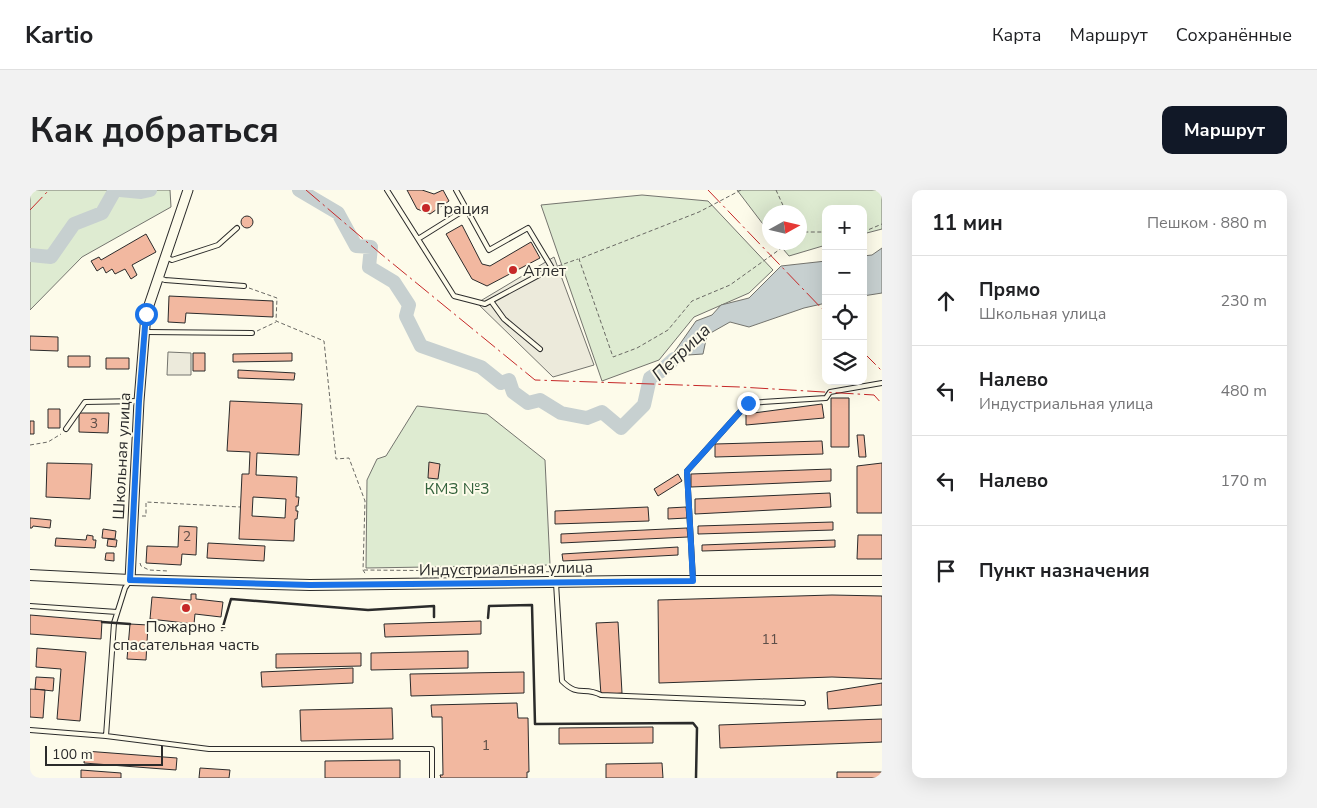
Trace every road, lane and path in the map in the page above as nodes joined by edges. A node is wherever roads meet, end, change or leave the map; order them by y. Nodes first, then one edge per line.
1 (188, 190) edge
2 (387, 190) edge
3 (456, 190) edge
4 (741, 190) edge
5 (776, 190) edge
6 (783, 205) edge
7 (466, 209) junction
8 (882, 224) edge
9 (238, 228) dead end
10 (867, 230) edge
11 (807, 232) edge
12 (822, 232) edge
13 (418, 239) junction
14 (779, 250) edge
15 (166, 257) junction
16 (579, 259) junction
17 (552, 268) junction
18 (159, 278) junction
19 (244, 286) joint
20 (491, 300) junction
21 (276, 321) junction
22 (144, 332) junction
23 (252, 333) joint
24 (540, 348) dead end
25 (882, 383) edge
26 (139, 401) junction
27 (66, 429) joint
28 (30, 445) edge
29 (240, 507) dead end
30 (141, 516) dead end
31 (363, 570) junction
32 (584, 572) dead end
33 (30, 575) edge
34 (368, 578) dead end
35 (130, 580) junction
36 (693, 581) junction
37 (882, 581) edge
38 (556, 583) junction
39 (30, 606) edge
40 (117, 612) junction
41 (803, 703) dead end
42 (30, 730) edge
43 (106, 736) junction
44 (432, 778) edge

1 - 15 street, Школьная улица
2 - 13 lane
3 - 7 lane
4 - 16 path
5 - 6 path
7 - 13 lane
7 - 17 lane
8 - 10 path
9 - 15 lane
11 - 12 path
13 - 20 lane
14 - 16 path
15 - 18 street, Школьная улица
16 - 17 path
17 - 20 lane
18 - 19 lane
18 - 22 street, Школьная улица
19 - 21 path
20 - 24 lane
21 - 23 path
21 - 31 path
22 - 23 lane
22 - 26 street, Школьная улица
25 - 36 lane
26 - 27 lane
26 - 35 street, Школьная улица
27 - 28 path
29 - 30 path
31 - 32 path
31 - 34 path
33 - 35 main road, Индустриальная улица
35 - 38 main road, Индустриальная улица
35 - 40 lane
36 - 37 main road, Индустриальная улица
36 - 38 main road, Индустриальная улица
38 - 41 lane
39 - 40 lane
40 - 43 lane
42 - 43 lane
43 - 44 lane

